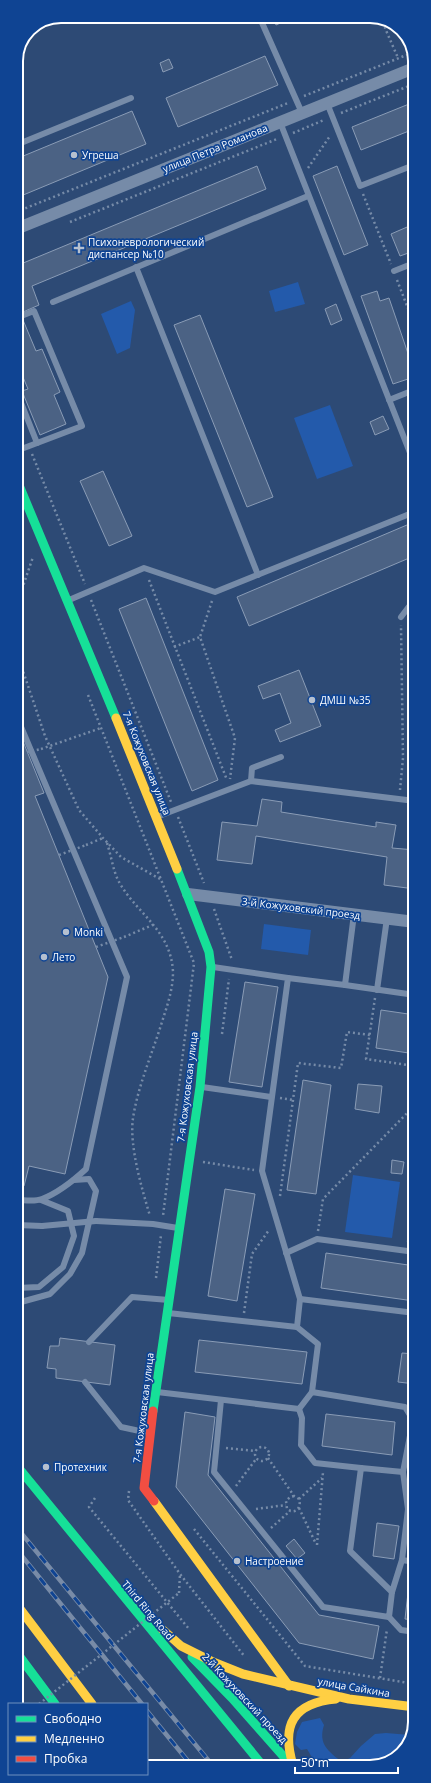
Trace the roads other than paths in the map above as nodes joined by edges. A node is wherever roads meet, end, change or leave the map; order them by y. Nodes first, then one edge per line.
1 (262, 23) edge
2 (408, 70) edge
3 (131, 98) dead end
4 (327, 103) junction
5 (302, 113) junction
6 (280, 122) junction
7 (23, 142) edge
8 (408, 167) edge
9 (308, 196) junction
10 (23, 226) edge
11 (408, 265) edge
12 (136, 267) junction
13 (394, 271) road end
14 (53, 302) dead end
15 (23, 315) edge
16 (408, 392) edge
17 (389, 400) junction
18 (23, 408) edge
19 (37, 443) junction
20 (23, 448) edge
21 (408, 448) edge
22 (23, 495) edge
23 (408, 515) edge
24 (258, 575) junction
25 (68, 601) junction
26 (408, 608) edge
27 (401, 617) road end
28 (23, 731) edge
29 (281, 757) dead end
30 (251, 781) junction
31 (408, 801) edge
32 (157, 817) junction
33 (188, 894) junction
34 (354, 914) junction
35 (387, 918) junction
36 (408, 921) edge
37 (211, 967) junction
38 (288, 978) junction
39 (345, 985) junction
40 (376, 990) junction
41 (408, 994) edge
42 (200, 1087) junction
43 (271, 1097) junction
44 (74, 1180) junction
45 (23, 1200) edge
46 (40, 1200) junction
47 (23, 1225) edge
48 (179, 1228) junction
49 (408, 1251) edge
50 (286, 1253) junction
51 (23, 1288) edge
52 (300, 1299) junction
53 (169, 1300) junction
54 (23, 1301) edge
55 (167, 1312) junction
56 (408, 1312) edge
57 (297, 1327) junction
58 (90, 1342) dead end
59 (85, 1382) dead end
60 (156, 1392) junction
61 (312, 1392) junction
62 (222, 1400) junction
63 (299, 1409) junction
64 (408, 1411) edge
65 (150, 1434) junction
66 (408, 1448) edge
67 (361, 1468) junction
68 (403, 1472) junction
69 (23, 1474) edge
70 (408, 1493) edge
71 (408, 1530) edge
72 (402, 1560) junction
73 (408, 1561) edge
74 (115, 1587) junction
75 (392, 1592) junction
76 (23, 1614) edge
77 (389, 1617) junction
78 (408, 1631) edge
79 (181, 1646) junction
80 (23, 1661) edge
81 (289, 1686) junction
82 (349, 1699) junction
83 (54, 1703) edge
84 (91, 1703) edge
85 (408, 1707) edge
86 (258, 1760) edge
87 (288, 1760) edge
88 (291, 1760) edge

1 - 5 lane
2 - 4 street, улица Петра Романова
3 - 7 lane
4 - 5 street, улица Петра Романова
4 - 8 lane
5 - 6 street, улица Петра Романова
6 - 9 lane
6 - 10 street, улица Петра Романова
9 - 12 lane
9 - 17 lane
11 - 13 lane
12 - 14 lane
12 - 24 lane
15 - 19 lane
16 - 17 lane
17 - 21 lane
18 - 19 lane
19 - 20 lane
22 - 25 street, 7-я Кожуховская улица
23 - 24 lane
24 - 25 lane
25 - 32 street, 7-я Кожуховская улица
26 - 27 lane
28 - 44 lane
29 - 30 lane
30 - 31 lane
30 - 32 lane
32 - 33 street, 7-я Кожуховская улица
33 - 34 street, 3-й Кожуховский проезд
33 - 37 street, 7-я Кожуховская улица
34 - 35 street, 3-й Кожуховский проезд
34 - 39 lane
35 - 36 street, 3-й Кожуховский проезд
35 - 40 lane
37 - 38 lane
37 - 42 street, 7-я Кожуховская улица
38 - 39 lane
38 - 43 lane
39 - 40 lane
40 - 41 lane
42 - 43 lane
42 - 48 street, 7-я Кожуховская улица
43 - 50 lane
44 - 46 lane
44 - 54 lane
45 - 46 lane
46 - 51 lane
47 - 48 lane, bridge
48 - 53 street, 7-я Кожуховская улица
49 - 50 lane
50 - 52 lane
52 - 56 lane
52 - 57 lane
53 - 55 street, 7-я Кожуховская улица
53 - 58 lane
55 - 57 lane
55 - 60 street, 7-я Кожуховская улица
57 - 61 lane
59 - 65 lane
60 - 62 lane
60 - 65 street, 7-я Кожуховская улица
61 - 63 lane
61 - 64 lane
62 - 63 lane
62 - 77 lane
63 - 67 lane
65 - 81 street, 7-я Кожуховская улица
66 - 68 lane
67 - 68 lane
67 - 75 lane
68 - 70 lane
69 - 74 street, Third Ring Road
71 - 72 lane
72 - 73 lane
72 - 75 lane
74 - 79 street
74 - 86 street, Third Ring Road
75 - 77 lane
76 - 84 street
77 - 78 lane
79 - 81 street, улица Сайкина
79 - 87 street, 2-й Кожуховский проезд
80 - 83 street
81 - 82 street, улица Сайкина
82 - 85 street, улица Сайкина
82 - 88 street

